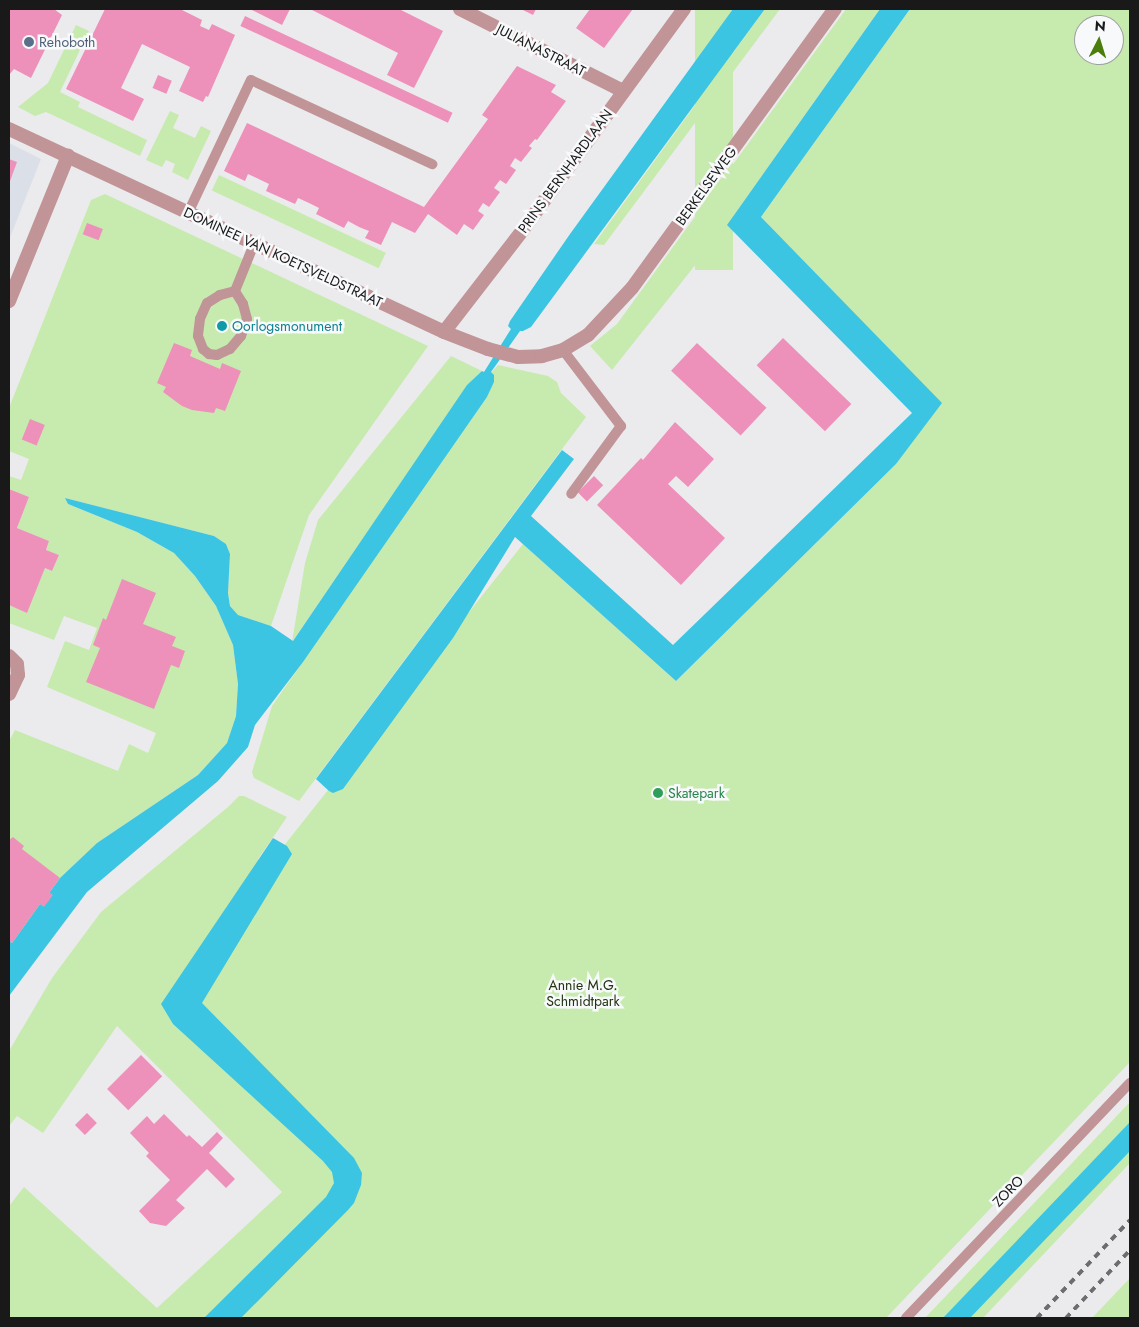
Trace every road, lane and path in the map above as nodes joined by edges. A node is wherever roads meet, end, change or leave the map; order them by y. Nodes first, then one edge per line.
1 (460, 9) edge
2 (684, 9) edge
3 (835, 9) edge
4 (622, 91) junction
5 (9, 129) edge
6 (68, 156) junction
7 (432, 164) dead end
8 (188, 213) junction
9 (254, 244) junction
10 (235, 291) junction
11 (9, 301) edge
12 (444, 332) junction
13 (563, 350) junction
14 (571, 494) dead end
15 (9, 656) edge
16 (9, 694) edge
17 (1130, 1083) edge
18 (906, 1318) edge

1 - 4 street, JULIANASTRAAT
2 - 4 street, PRINS BERNHARDLAAN
3 - 13 street, BERKELSEWEG
4 - 12 street, PRINS BERNHARDLAAN
5 - 6 street, DOMINEE VAN KOETSVELDSTRAAT
6 - 8 street, DOMINEE VAN KOETSVELDSTRAAT
6 - 11 street
7 - 8 lane
8 - 9 street, DOMINEE VAN KOETSVELDSTRAAT
9 - 10 lane
9 - 12 street, DOMINEE VAN KOETSVELDSTRAAT
10 - 10 lane
12 - 13 street, DOMINEE VAN KOETSVELDSTRAAT
13 - 14 lane
15 - 16 street
17 - 18 lane, ZORO

